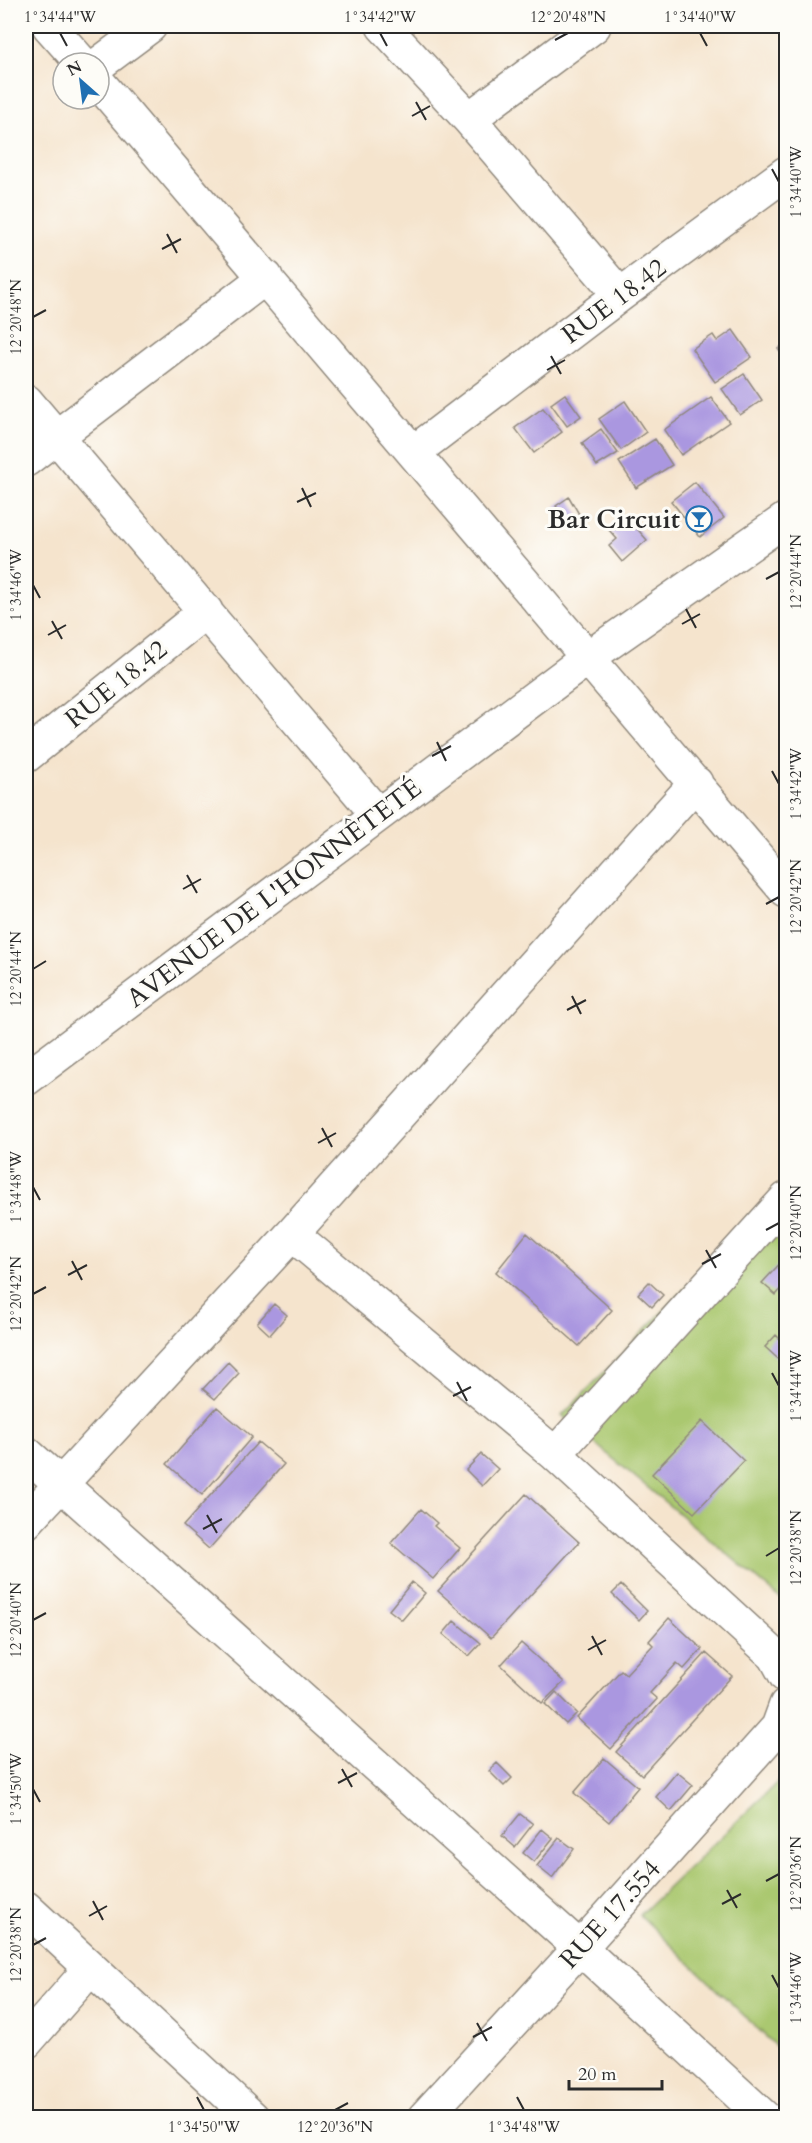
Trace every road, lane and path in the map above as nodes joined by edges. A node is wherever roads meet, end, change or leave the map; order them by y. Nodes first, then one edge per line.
1 (49, 26) edge
2 (150, 26) edge
3 (383, 26) edge
4 (594, 26) edge
5 (71, 51) edge
6 (111, 55) edge
7 (111, 97) edge
8 (469, 119) junction
9 (786, 173) edge
10 (266, 277) junction
11 (621, 295) junction
12 (26, 401) edge
13 (56, 438) junction
14 (414, 453) junction
15 (26, 460) edge
16 (786, 519) edge
17 (206, 612) junction
18 (589, 657) junction
19 (26, 756) edge
20 (696, 783) junction
21 (378, 815) junction
22 (786, 891) edge
23 (26, 1080) edge
24 (786, 1199) edge
25 (292, 1234) junction
26 (26, 1454) edge
27 (555, 1454) junction
28 (60, 1485) junction
29 (26, 1522) edge
30 (781, 1666) edge
31 (786, 1704) edge
32 (26, 1908) edge
33 (580, 1948) junction
34 (90, 1969) junction
35 (26, 2042) edge
36 (253, 2118) edge
37 (424, 2118) edge
38 (765, 2118) edge

1 - 5 street
2 - 6 street
3 - 8 street
4 - 8 street
7 - 10 street
8 - 11 street
9 - 11 street, RUE 18.42
10 - 13 street
10 - 14 street
11 - 14 street, RUE 18.42
12 - 13 street
13 - 15 street
13 - 17 street
14 - 18 street
16 - 18 street, AVENUE DE L'HONNÊTETÉ
17 - 19 street, RUE 18.42
17 - 21 street
18 - 20 street
18 - 21 street, AVENUE DE L'HONNÊTETÉ
20 - 22 street
20 - 25 street
21 - 23 street, AVENUE DE L'HONNÊTETÉ
24 - 27 street
25 - 27 street
25 - 28 street
26 - 28 street
27 - 30 street
28 - 29 street
28 - 33 street
31 - 33 street, RUE 17.554
32 - 34 street
33 - 37 street, RUE 17.554
33 - 38 street
34 - 35 street
34 - 36 street

